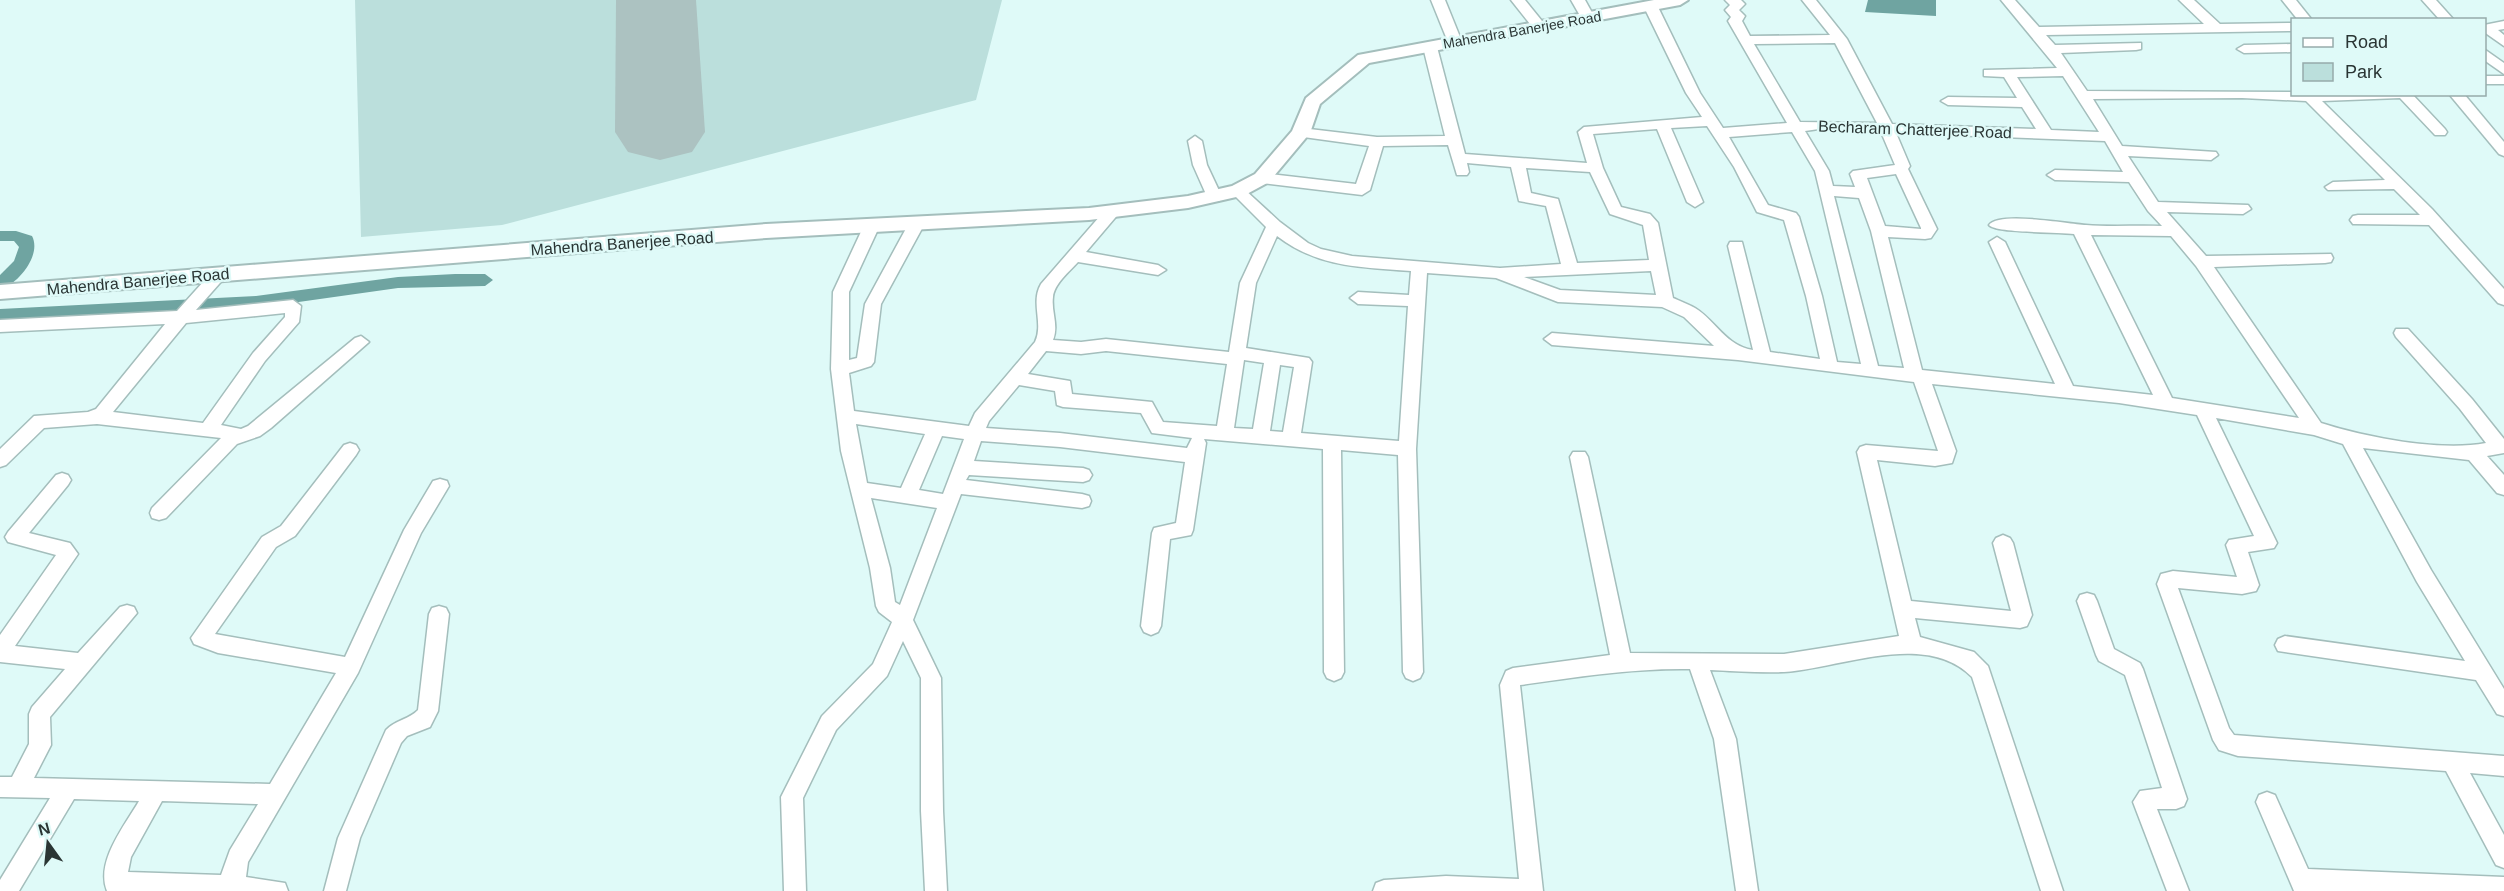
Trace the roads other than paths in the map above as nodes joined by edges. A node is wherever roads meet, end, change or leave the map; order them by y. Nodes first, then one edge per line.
1 (1437, 0) edge
2 (1518, 0) edge
3 (1578, 0) edge
4 (1680, 0) edge
5 (1732, 0) edge
6 (1809, 0) edge
7 (2008, 0) edge
8 (2186, 0) edge
9 (2289, 0) edge
10 (2429, 0) edge
11 (1637, 6) edge
12 (1588, 18) junction
13 (2304, 18) edge
14 (2446, 18) edge
15 (1539, 26) junction
16 (2504, 26) edge
17 (2215, 27) junction
18 (2291, 27) edge
19 (2035, 31) junction
20 (1840, 39) junction
21 (1745, 40) junction
22 (1455, 42) junction
23 (2504, 42) edge
24 (2136, 46) dead end
25 (1430, 47) junction
26 (2291, 48) edge
27 (2051, 49) junction
28 (2244, 49) dead end
29 (2486, 55) edge
30 (2504, 70) edge
31 (2067, 72) junction
32 (1989, 73) dead end
33 (2008, 73) junction
34 (1878, 74) dead end
35 (1859, 75) junction
36 (2486, 80) edge
37 (2504, 80) edge
38 (2082, 92) junction
39 (2341, 96) edge
40 (2405, 96) edge
41 (2458, 96) edge
42 (2310, 97) junction
43 (1948, 101) dead end
44 (2027, 103) junction
45 (1662, 124) junction
46 (1796, 125) junction
47 (1886, 126) junction
48 (1717, 130) junction
49 (2440, 132) dead end
50 (1301, 133) junction
51 (2047, 135) junction
52 (1452, 140) junction
53 (1195, 141) dead end
54 (1377, 142) junction
55 (2115, 143) junction
56 (2504, 151) edge
57 (2211, 155) dead end
58 (1518, 162) junction
59 (1596, 168) junction
60 (1902, 169) junction
61 (2055, 175) dead end
62 (2135, 177) junction
63 (1262, 178) junction
64 (2397, 183) junction
65 (2333, 187) dead end
66 (1241, 190) junction
67 (1826, 190) junction
68 (1863, 193) junction
69 (1214, 197) junction
70 (1695, 202) dead end
71 (2154, 207) junction
72 (2244, 209) dead end
73 (1112, 212) junction
74 (2358, 220) dead end
75 (2433, 220) junction
76 (917, 223) junction
77 (872, 225) junction
78 (1997, 225) dead end
79 (1274, 226) junction
80 (1879, 231) junction
81 (2086, 231) junction
82 (2174, 231) junction
83 (1997, 242) dead end
84 (1736, 246) dead end
85 (1075, 256) junction
86 (2325, 258) dead end
87 (2202, 262) junction
88 (1657, 265) junction
89 (1570, 267) junction
90 (1419, 268) junction
91 (1158, 270) dead end
92 (1498, 273) junction
93 (219, 274) junction
94 (1, 292) edge
95 (1358, 298) dead end
96 (2504, 299) edge
97 (1417, 301) junction
98 (1665, 301) junction
99 (182, 315) junction
100 (0, 326) edge
101 (2403, 333) dead end
102 (1552, 339) dead end
103 (361, 342) dead end
104 (1042, 345) junction
105 (1738, 354) junction
106 (1237, 356) junction
107 (1273, 357) junction
108 (1762, 358) junction
109 (1830, 368) junction
110 (840, 369) junction
111 (1871, 371) junction
112 (1918, 375) junction
113 (1015, 378) junction
114 (2067, 392) junction
115 (2166, 404) junction
116 (2203, 409) junction
117 (845, 416) junction
118 (97, 417) junction
119 (209, 428) junction
120 (937, 428) junction
121 (2315, 428) junction
122 (1198, 433) junction
123 (974, 434) junction
124 (1224, 435) junction
125 (1260, 438) junction
126 (231, 439) junction
127 (2349, 439) junction
128 (1291, 440) junction
129 (1332, 443) junction
130 (2501, 447) edge
131 (1407, 449) junction
132 (350, 450) dead end
133 (2473, 452) junction
134 (1195, 456) junction
135 (1579, 457) dead end
136 (0, 460) edge
137 (961, 467) junction
138 (1083, 475) dead end
139 (62, 480) dead end
140 (440, 486) dead end
141 (2504, 488) edge
142 (860, 489) junction
143 (951, 494) junction
144 (907, 496) junction
145 (1082, 501) dead end
146 (159, 513) dead end
147 (2003, 543) dead end
148 (2087, 601) dead end
149 (1903, 609) junction
150 (127, 614) dead end
151 (439, 614) dead end
152 (903, 619) junction
153 (1151, 626) dead end
154 (1911, 643) junction
155 (2284, 645) dead end
156 (0, 652) edge
157 (86, 660) junction
158 (1697, 661) junction
159 (1622, 662) junction
160 (351, 667) junction
161 (1334, 672) dead end
162 (1413, 672) dead end
163 (2483, 672) junction
164 (2504, 707) edge
165 (2453, 763) junction
166 (2504, 766) edge
167 (9, 787) edge
168 (69, 788) junction
169 (157, 790) junction
170 (277, 794) junction
171 (2267, 802) dead end
172 (2504, 857) edge
173 (2304, 885) edge
174 (113, 887) edge
175 (240, 887) junction
176 (2504, 888) edge
177 (6, 891) edge
178 (277, 891) edge
179 (334, 891) edge
180 (795, 891) edge
181 (936, 891) edge
182 (1384, 891) edge
183 (1532, 891) edge
184 (1747, 891) edge
185 (2052, 891) edge
186 (2178, 891) edge

1 - 22 street
2 - 15 street
3 - 12 street
4 - 11 street, Mahendra Banerjee Road
5 - 21 street
6 - 20 street
7 - 19 street
8 - 17 street
9 - 13 street
10 - 14 street
11 - 12 street, Mahendra Banerjee Road
11 - 48 street
12 - 15 street, Mahendra Banerjee Road
15 - 22 street, Mahendra Banerjee Road
16 - 23 street
17 - 18 street
17 - 19 street
19 - 27 street
20 - 21 street
20 - 35 street
21 - 46 street
22 - 25 street, Mahendra Banerjee Road
24 - 27 street
25 - 50 street, Mahendra Banerjee Road
25 - 52 street
26 - 28 street
27 - 31 street
29 - 30 street
31 - 33 street
31 - 38 street
32 - 33 street
33 - 44 street
34 - 35 street
35 - 47 street
36 - 37 street
38 - 42 street
38 - 55 street
39 - 42 street
40 - 49 street
41 - 56 street
42 - 64 street
43 - 44 street
44 - 51 street
45 - 48 street, Becharam Chatterjee Road
45 - 59 street, Becharam Chatterjee Road
45 - 70 street
46 - 47 street, Becharam Chatterjee Road
46 - 48 street, Becharam Chatterjee Road
46 - 67 street
47 - 51 street, Becharam Chatterjee Road
47 - 60 street
48 - 109 street
50 - 54 street
50 - 63 street, Mahendra Banerjee Road
51 - 55 street, Becharam Chatterjee Road
52 - 54 street
52 - 58 street
53 - 69 street
54 - 63 street
55 - 57 street, Becharam Chatterjee Road
55 - 62 street
58 - 59 street
58 - 89 street
59 - 88 street
60 - 68 street
60 - 80 street
61 - 62 street
62 - 71 street
63 - 66 street, Mahendra Banerjee Road
64 - 65 street
64 - 75 street
66 - 69 street, Mahendra Banerjee Road
66 - 79 street
67 - 68 street
67 - 111 street
68 - 80 street
69 - 73 street, Mahendra Banerjee Road
71 - 72 street
71 - 82 street
73 - 76 street, Mahendra Banerjee Road
73 - 85 street
74 - 75 street
75 - 96 street
76 - 77 street, Mahendra Banerjee Road
76 - 110 street
77 - 93 street, Mahendra Banerjee Road
77 - 110 street
78 - 81 street
79 - 90 street
79 - 106 street
80 - 112 street
81 - 82 street
81 - 115 street
82 - 87 street
83 - 114 street
84 - 108 street
85 - 91 street
85 - 104 street
86 - 87 street
87 - 121 street
88 - 89 street
88 - 98 street
89 - 92 street
90 - 92 street
90 - 97 street
92 - 98 street
93 - 94 street, Mahendra Banerjee Road
93 - 99 street
95 - 97 street
97 - 131 street
98 - 105 street
99 - 100 street
99 - 118 street
99 - 119 street
101 - 130 street
102 - 105 street
103 - 126 street
104 - 106 street
104 - 113 street
105 - 108 street
106 - 107 street
106 - 124 street
107 - 125 street
107 - 128 street
108 - 109 street
109 - 111 street
110 - 117 street
111 - 112 street
112 - 114 street
112 - 149 street
113 - 122 street
113 - 123 street
114 - 115 street
115 - 116 street
116 - 121 street
116 - 165 street
117 - 120 street
117 - 142 street
118 - 119 street
118 - 136 street
119 - 126 street
120 - 123 street
120 - 144 street
121 - 127 street
122 - 124 street
122 - 134 street
123 - 134 street
123 - 137 street
124 - 125 street
125 - 128 street
126 - 146 street
127 - 133 street
127 - 163 street
128 - 129 street
129 - 131 street
129 - 161 street
130 - 133 street
131 - 162 street
132 - 160 street
133 - 141 street
134 - 153 street
135 - 159 street
137 - 138 street
137 - 143 street
139 - 156 street
140 - 160 street
142 - 144 street
142 - 152 street
143 - 144 street
143 - 145 street
143 - 152 street
147 - 149 street
148 - 186 street
149 - 154 street
150 - 157 street
151 - 179 street
152 - 180 street
152 - 181 street
154 - 158 street
154 - 185 street
155 - 163 street
156 - 157 street
157 - 167 street
158 - 159 street
158 - 184 street
159 - 183 street
160 - 170 street
163 - 164 street
165 - 166 street
165 - 172 street
167 - 168 street
168 - 169 street
168 - 177 street
169 - 170 street
169 - 174 street
170 - 175 street
171 - 173 street
173 - 176 street
174 - 175 street
175 - 178 street
182 - 183 street

